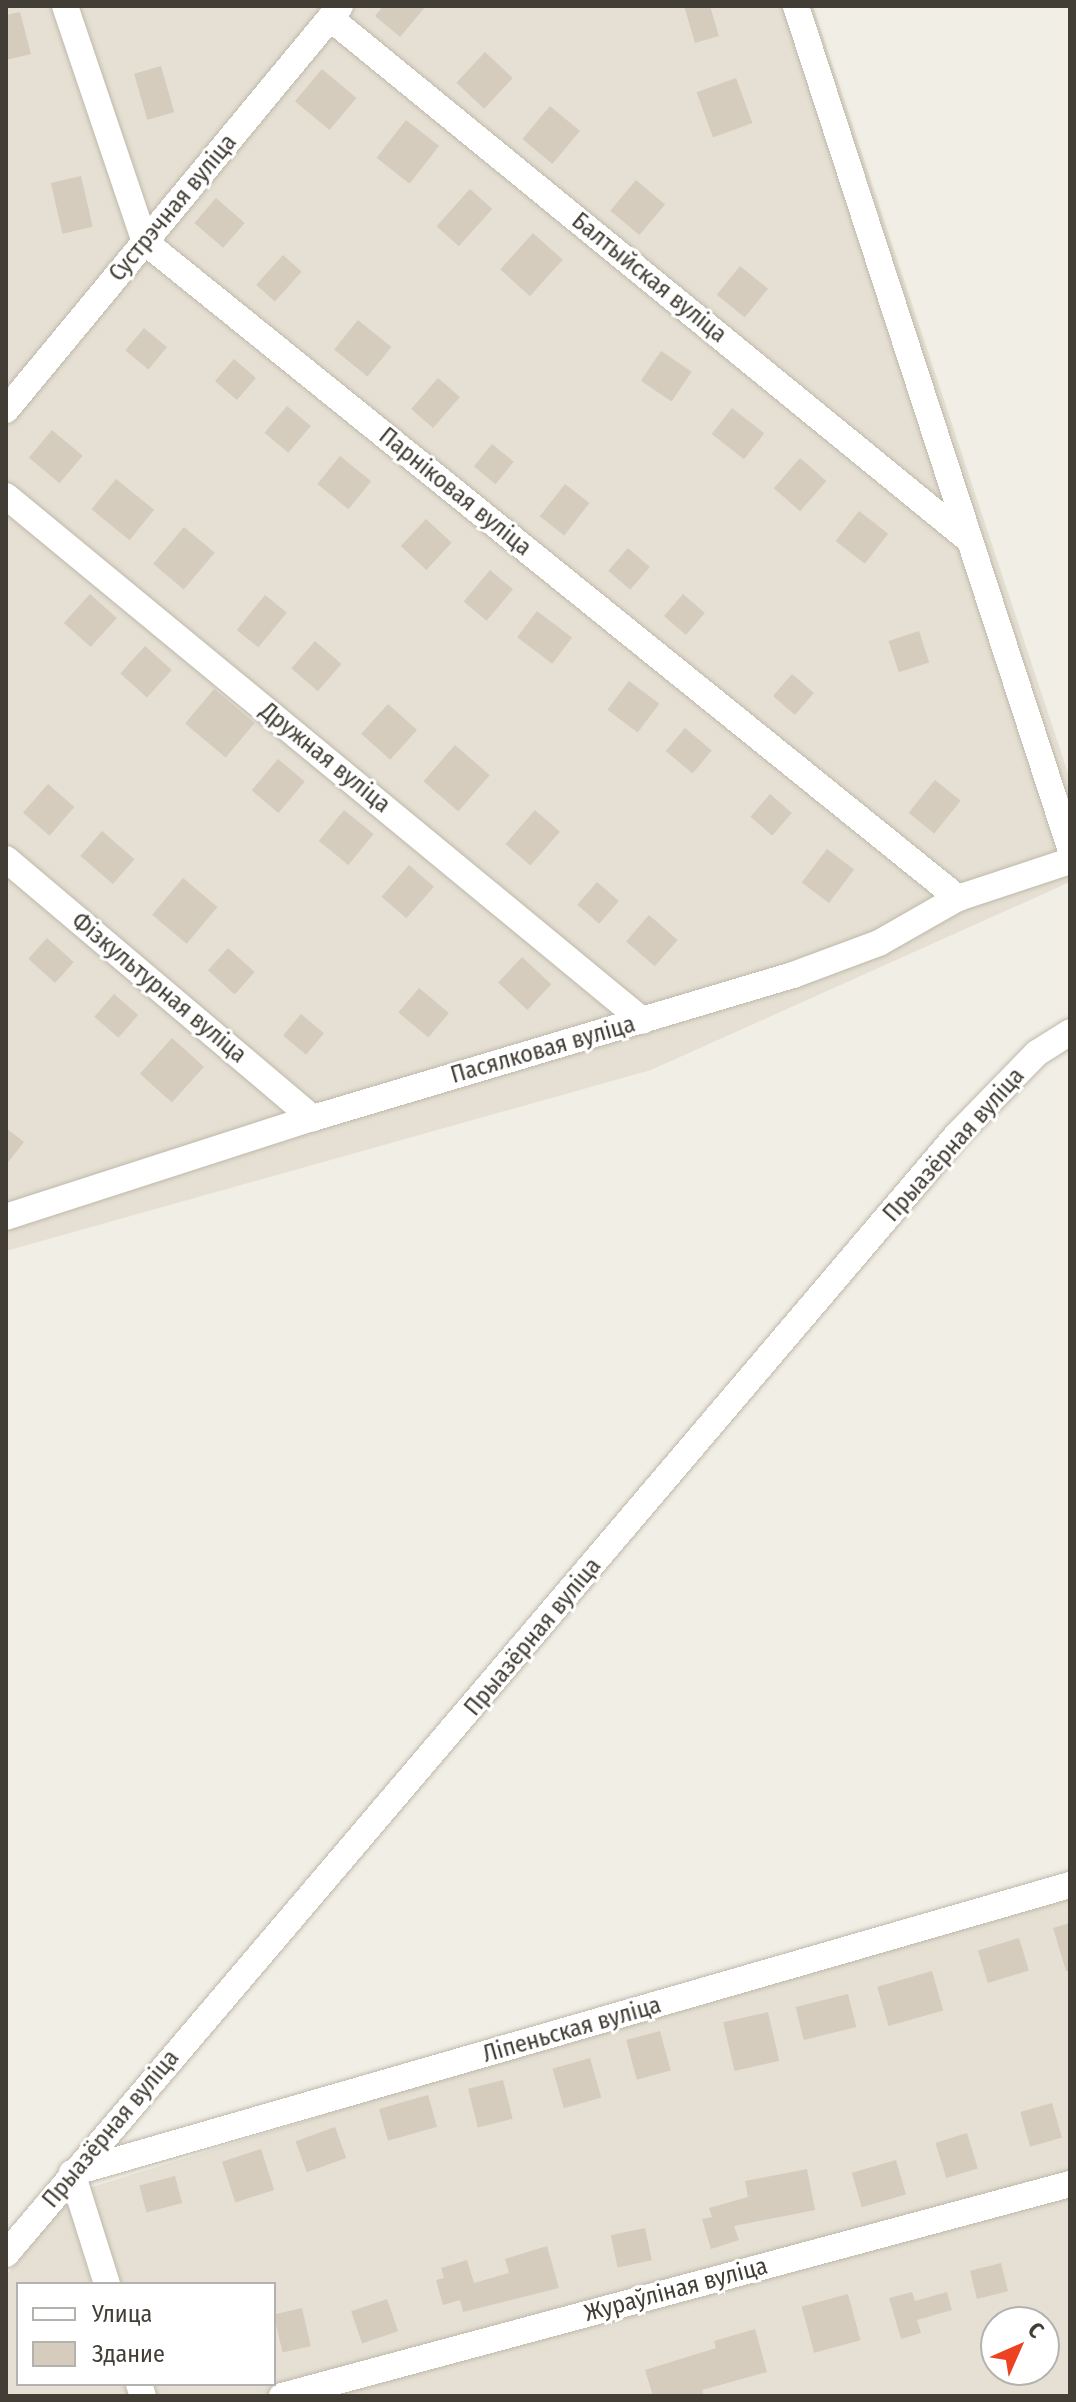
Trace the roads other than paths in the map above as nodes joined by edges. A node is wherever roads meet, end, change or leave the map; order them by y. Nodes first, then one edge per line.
1 (65, 6) edge
2 (796, 6) edge
3 (335, 12) edge
4 (145, 242) junction
5 (6, 410) edge
6 (6, 496) edge
7 (968, 539) junction
8 (1070, 848) edge
9 (6, 859) edge
10 (1070, 861) edge
11 (958, 898) junction
12 (643, 1021) junction
13 (1070, 1032) edge
14 (313, 1118) junction
15 (6, 1217) edge
16 (1070, 1885) edge
17 (72, 2173) junction
18 (1070, 2184) edge
19 (6, 2254) edge
20 (106, 2282) edge
21 (282, 2396) edge

1 - 4 street
2 - 7 street
3 - 4 street, Сустрэчная вуліца
3 - 7 street, Балтыйская вуліца
4 - 5 street, Сустрэчная вуліца
4 - 11 street, Парніковая вуліца
6 - 12 street, Дружная вуліца
7 - 8 street
9 - 14 street, Фізкультурная вуліца
10 - 11 street, Пасялковая вуліца
11 - 12 street, Пасялковая вуліца
12 - 14 street, Пасялковая вуліца
13 - 17 street, Прыазёрная вуліца
14 - 15 street, Пасялковая вуліца
16 - 17 street, Ліпеньская вуліца
17 - 19 street, Прыазёрная вуліца
17 - 20 street
18 - 21 street, Жураўліная вуліца

